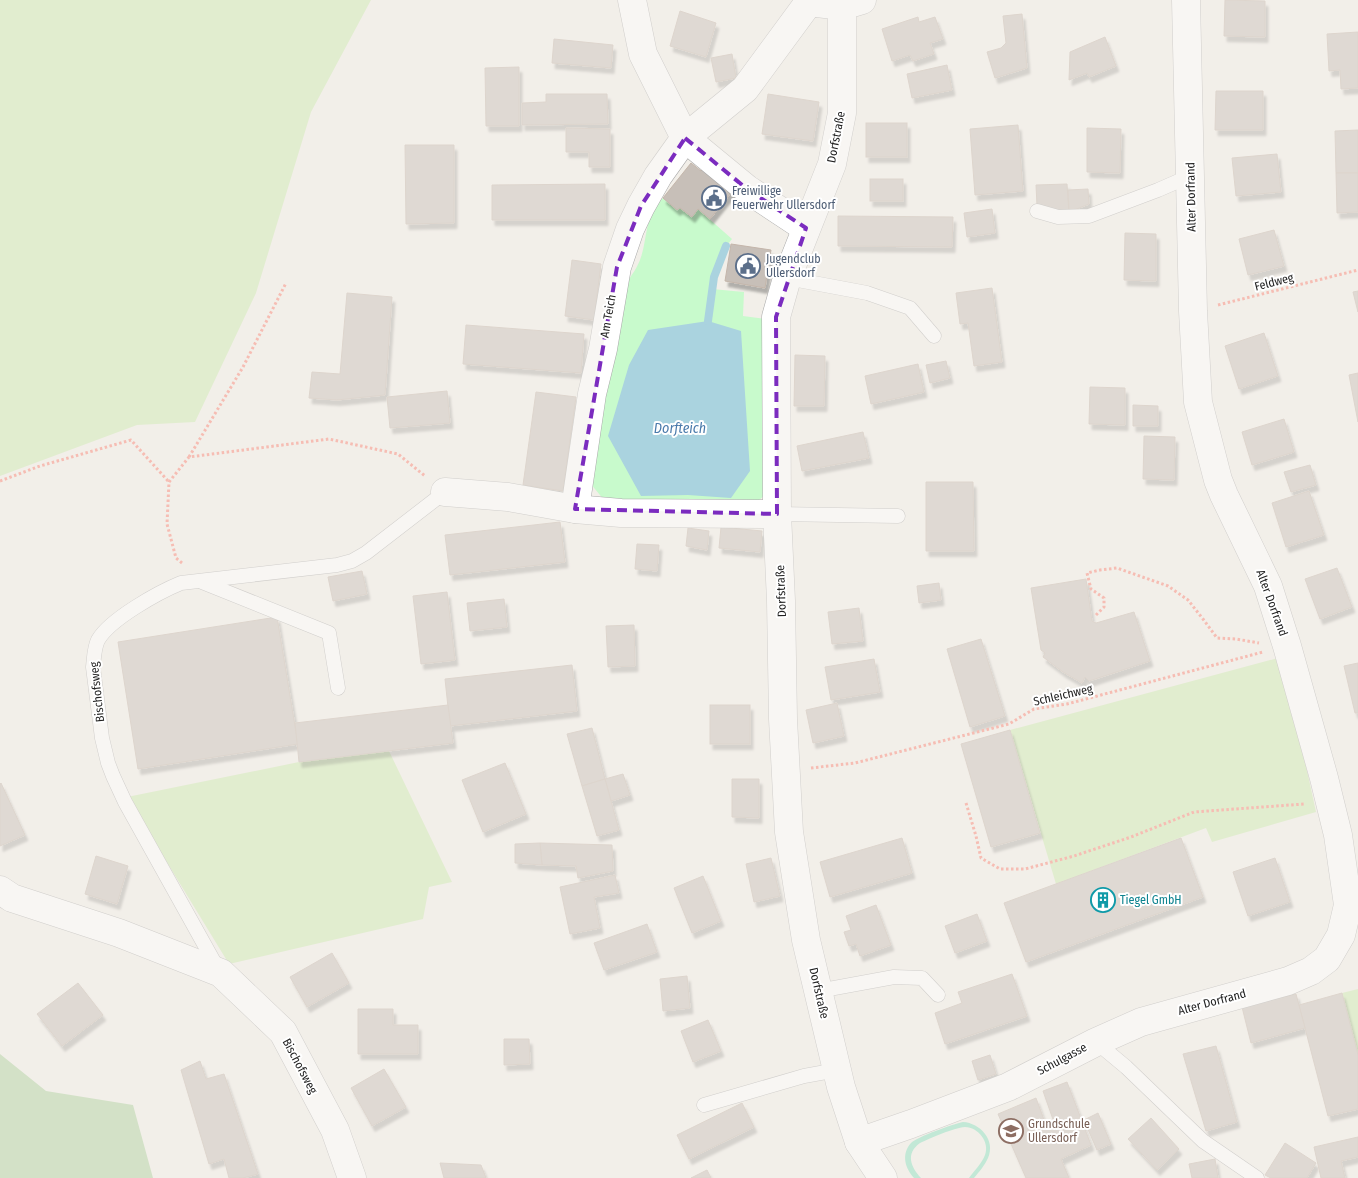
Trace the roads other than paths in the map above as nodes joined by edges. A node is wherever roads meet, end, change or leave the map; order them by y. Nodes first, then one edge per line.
1 (632, 0) edge
2 (1186, 0) edge
3 (804, 1) edge
4 (849, 2) edge
5 (685, 138) junction
6 (1190, 176) junction
7 (1036, 211) dead end
8 (806, 228) junction
9 (787, 278) junction
10 (934, 336) dead end
11 (446, 492) joint
12 (574, 509) junction
13 (777, 514) junction
14 (898, 516) dead end
15 (199, 580) junction
16 (338, 688) dead end
17 (1348, 832) edge
18 (0, 890) edge
19 (221, 973) junction
20 (818, 991) junction
21 (938, 995) dead end
22 (1096, 1042) junction
23 (837, 1070) junction
24 (704, 1105) dead end
25 (859, 1142) junction
26 (352, 1178) edge
27 (883, 1178) edge
28 (1257, 1178) edge

1 - 5 street
2 - 6 street, Alter Dorfrand
3 - 4 street, Am Teich
3 - 5 street, Am Teich
4 - 8 street, Dorfstraße
5 - 8 street
5 - 12 street, Am Teich
6 - 7 lane
6 - 17 street, Alter Dorfrand
8 - 9 street, Dorfstraße
9 - 10 lane
9 - 13 street, Dorfstraße
11 - 12 street
11 - 15 lane, Bischofsweg
12 - 13 street
13 - 14 lane
13 - 20 street, Dorfstraße
15 - 16 lane
15 - 19 lane, Bischofsweg
17 - 22 street, Alter Dorfrand
18 - 19 street, Bischofsweg
19 - 26 street, Bischofsweg
20 - 21 lane
20 - 23 street, Dorfstraße
22 - 25 street, Schulgasse
22 - 28 lane, Schulgasse
23 - 24 lane
23 - 25 street, Dorfstraße
25 - 27 street, Dorfstraße

